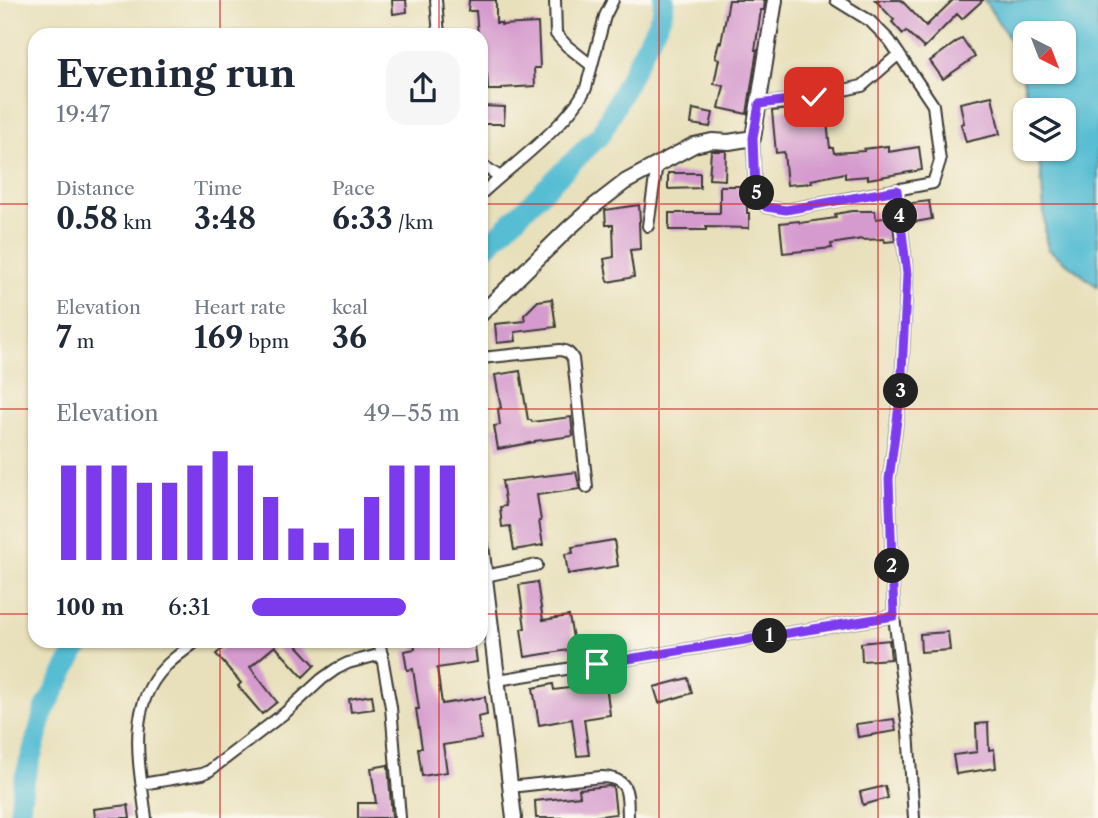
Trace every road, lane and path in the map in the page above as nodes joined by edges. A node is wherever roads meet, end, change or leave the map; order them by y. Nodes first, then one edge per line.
1 (436, 0) edge
2 (555, 0) edge
3 (612, 0) edge
4 (775, 0) edge
5 (836, 0) edge
6 (438, 28) edge
7 (899, 54) junction
8 (592, 65) junction
9 (759, 104) junction
10 (753, 138) junction
11 (657, 164) junction
12 (488, 169) edge
13 (500, 177) junction
14 (488, 188) edge
15 (897, 190) junction
16 (648, 226) dead end
17 (488, 307) edge
18 (488, 357) edge
19 (587, 487) dead end
20 (537, 565) dead end
21 (488, 575) edge
22 (488, 600) edge
23 (894, 616) junction
24 (188, 648) edge
25 (381, 648) edge
26 (382, 654) junction
27 (498, 680) junction
28 (142, 784) junction
29 (510, 787) junction
30 (146, 818) edge
31 (400, 818) edge
32 (514, 818) edge
33 (628, 818) edge
34 (914, 818) edge

1 - 6 street
2 - 8 street
3 - 8 street
4 - 9 street
5 - 7 street
7 - 9 street
7 - 15 street
8 - 13 street
9 - 10 street
10 - 11 street
10 - 15 street
11 - 16 street
11 - 17 street
12 - 13 street
13 - 14 street
15 - 23 street
18 - 19 street
20 - 21 street
22 - 27 street
23 - 27 street
23 - 34 street
24 - 28 street
25 - 26 street
26 - 28 street
26 - 31 street
27 - 29 street
28 - 30 street
29 - 32 street
29 - 33 street

